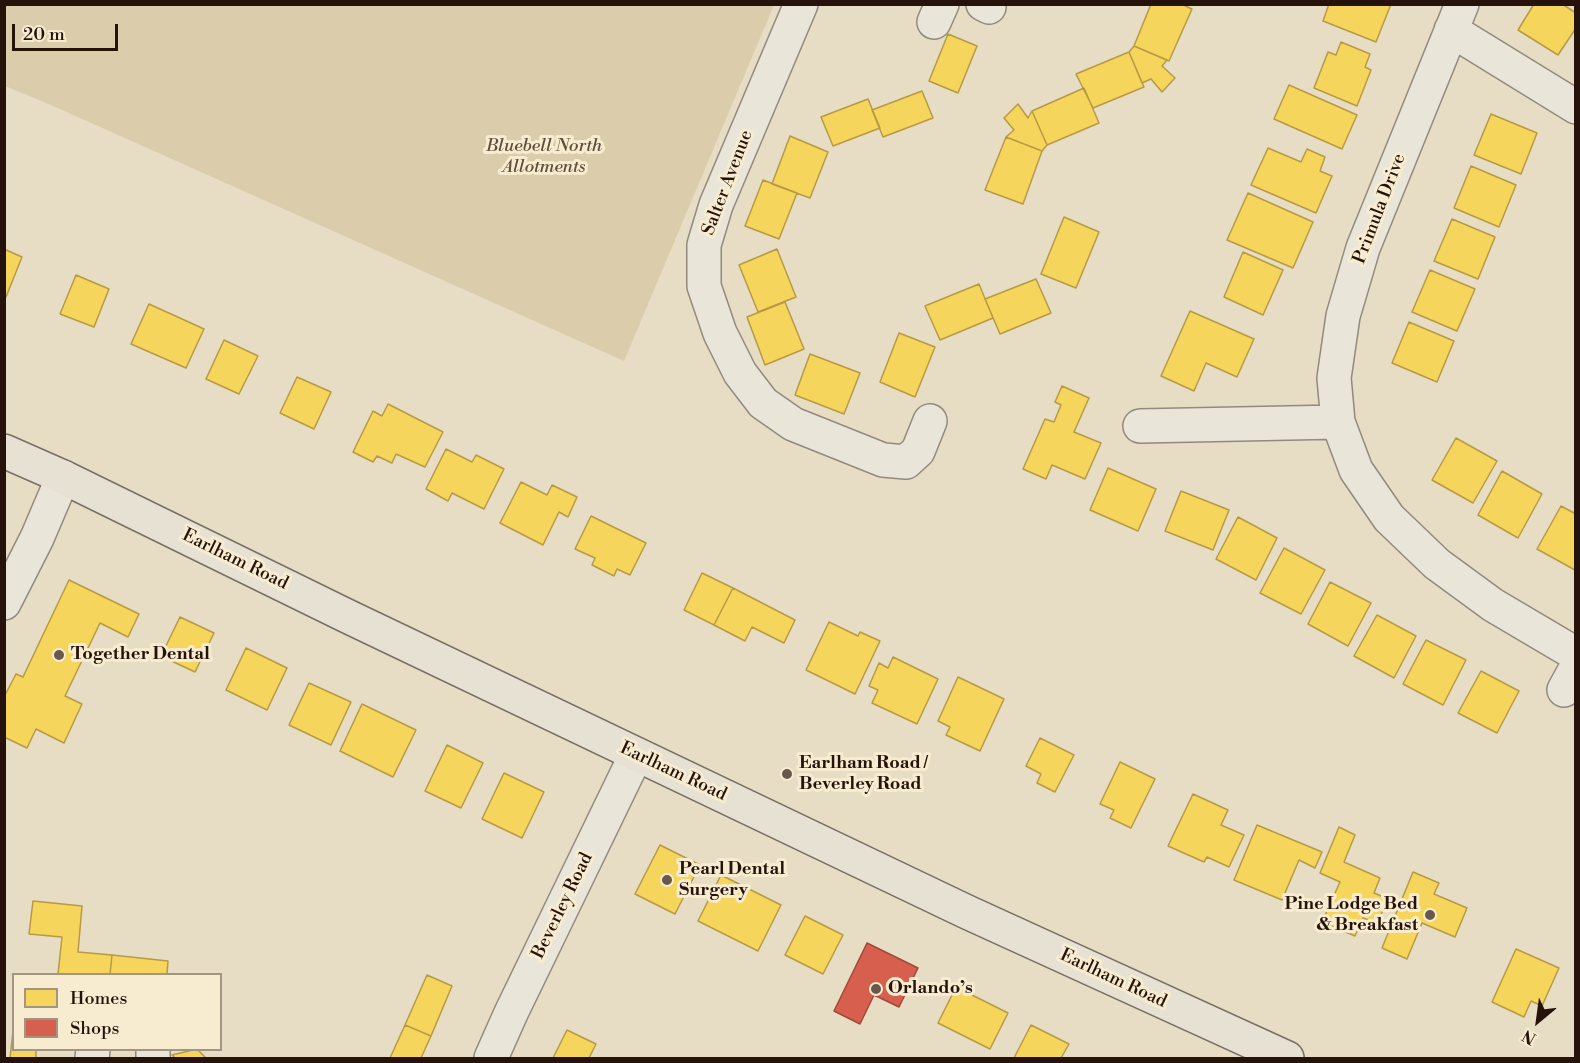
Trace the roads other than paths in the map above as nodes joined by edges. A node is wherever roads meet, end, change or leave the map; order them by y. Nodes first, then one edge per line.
1 (801, 4) edge
2 (1457, 17) edge
3 (1575, 107) edge
4 (930, 421) dead end
5 (1338, 422) junction
6 (1140, 426) dead end
7 (4, 451) edge
8 (63, 477) junction
9 (4, 603) edge
10 (1575, 654) edge
11 (636, 755) junction
12 (491, 1059) edge
13 (1287, 1059) edge

1 - 4 street, Salter Avenue
2 - 3 street
2 - 5 street, Primula Drive
5 - 6 street
5 - 10 street, Primula Drive
7 - 8 main road, Earlham Road
8 - 9 street
8 - 11 main road, Earlham Road
11 - 12 street, Beverley Road
11 - 13 main road, Earlham Road

